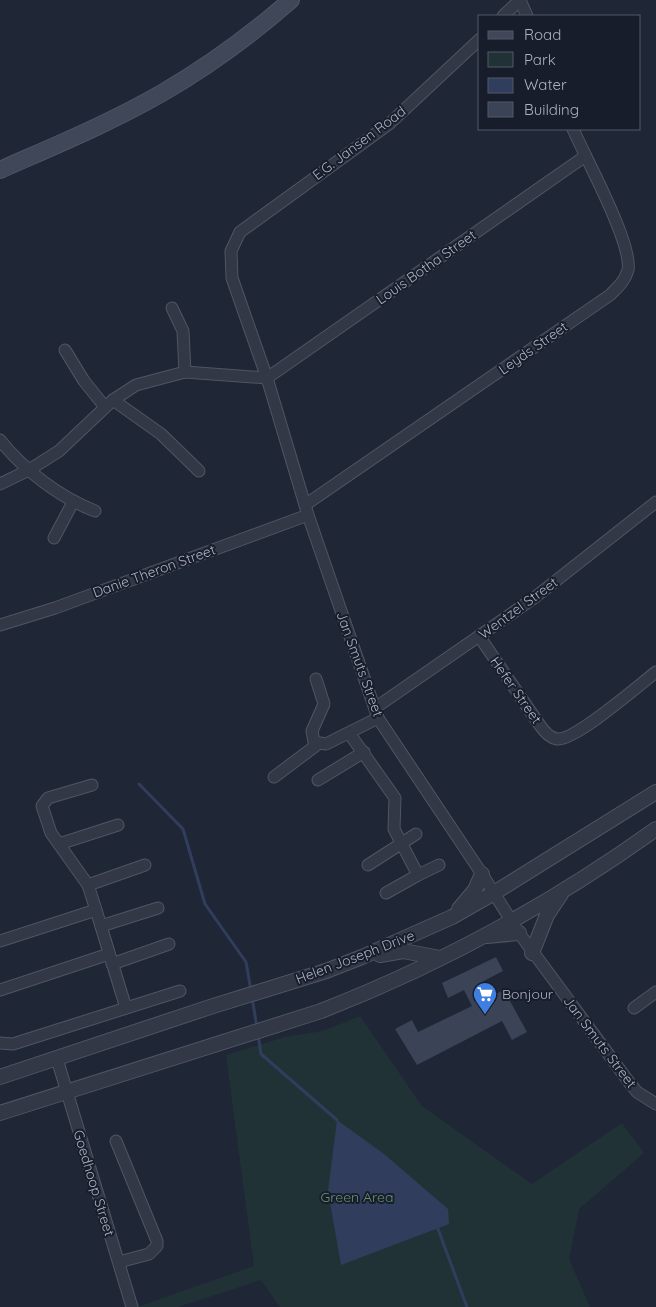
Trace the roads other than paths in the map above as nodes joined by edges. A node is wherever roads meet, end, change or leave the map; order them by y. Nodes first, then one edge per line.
1 (291, 0) edge
2 (520, 0) edge
3 (504, 15) edge
4 (527, 15) edge
5 (478, 41) edge
6 (573, 130) edge
7 (584, 157) junction
8 (0, 170) edge
9 (234, 241) joint
10 (172, 308) dead end
11 (65, 350) dead end
12 (185, 372) junction
13 (267, 378) junction
14 (109, 403) junction
15 (0, 440) edge
16 (29, 470) junction
17 (200, 471) dead end
18 (0, 484) edge
19 (73, 502) junction
20 (656, 502) edge
21 (306, 510) junction
22 (95, 511) dead end
23 (54, 538) dead end
24 (0, 625) edge
25 (479, 636) junction
26 (656, 672) edge
27 (316, 679) dead end
28 (377, 713) junction
29 (350, 733) junction
30 (318, 744) junction
31 (364, 752) junction
32 (274, 777) dead end
33 (318, 780) dead end
34 (92, 785) dead end
35 (656, 792) edge
36 (118, 825) dead end
37 (656, 829) edge
38 (416, 834) dead end
39 (59, 844) junction
40 (400, 844) junction
41 (145, 865) dead end
42 (368, 865) dead end
43 (440, 865) dead end
44 (482, 874) junction
45 (418, 875) junction
46 (88, 885) junction
47 (563, 892) junction
48 (386, 893) dead end
49 (494, 893) junction
50 (158, 908) dead end
51 (96, 910) junction
52 (452, 917) junction
53 (510, 920) junction
54 (101, 926) junction
55 (519, 933) junction
56 (481, 937) junction
57 (0, 941) edge
58 (169, 944) dead end
59 (532, 952) junction
60 (362, 957) junction
61 (440, 958) junction
62 (111, 959) junction
63 (0, 990) edge
64 (180, 991) dead end
65 (656, 992) edge
66 (126, 1008) junction
67 (634, 1008) dead end
68 (0, 1043) edge
69 (57, 1059) junction
70 (0, 1077) edge
71 (66, 1092) junction
72 (656, 1104) edge
73 (0, 1113) edge
74 (116, 1141) dead end
75 (119, 1262) junction
76 (132, 1307) edge

1 - 8 main road
2 - 3 street
2 - 4 street
5 - 9 street, E.G. Jansen Road
6 - 7 street, Leyds Street
7 - 13 street, Louis Botha Street
7 - 21 street, Leyds Street
9 - 13 street, Jan Smuts Street
10 - 12 street
11 - 14 street
12 - 13 street
12 - 14 street
13 - 21 street, Jan Smuts Street
14 - 16 street
14 - 17 street
15 - 16 street
16 - 18 street
16 - 19 street
19 - 22 street
19 - 23 street
20 - 25 street, Wentzel Street
21 - 24 street, Danie Theron Street
21 - 28 street, Jan Smuts Street
25 - 26 street, Hefer Street
25 - 28 street, Wentzel Street
27 - 30 street
28 - 29 street, Wentzel Street
28 - 44 street, Jan Smuts Street
29 - 30 street, Wentzel Street
29 - 31 street
30 - 32 street
31 - 33 street
31 - 40 street
34 - 39 street
35 - 49 street, Helen Joseph Drive
36 - 39 street
37 - 47 street
38 - 40 street
39 - 46 street
40 - 42 street
40 - 45 street
41 - 46 street
43 - 45 street
44 - 49 street, Jan Smuts Street
44 - 52 street
45 - 48 street
46 - 51 street
47 - 53 street
47 - 59 street
49 - 52 street, Helen Joseph Drive
49 - 53 street, Jan Smuts Street
50 - 54 street
51 - 54 street
51 - 57 street
52 - 60 street, Helen Joseph Drive
53 - 55 street, Jan Smuts Street
53 - 56 street
54 - 62 street
55 - 56 street
55 - 59 street, Jan Smuts Street
56 - 61 street
58 - 62 street
59 - 72 street, Jan Smuts Street
60 - 61 street
60 - 69 street, Helen Joseph Drive
61 - 71 street
62 - 63 street
62 - 66 street
64 - 66 street
65 - 67 street
66 - 68 street
69 - 70 street, Helen Joseph Drive
69 - 71 street, Goedhoop Street
71 - 73 street
71 - 75 street, Goedhoop Street
74 - 75 street
75 - 76 street, Goedhoop Street

